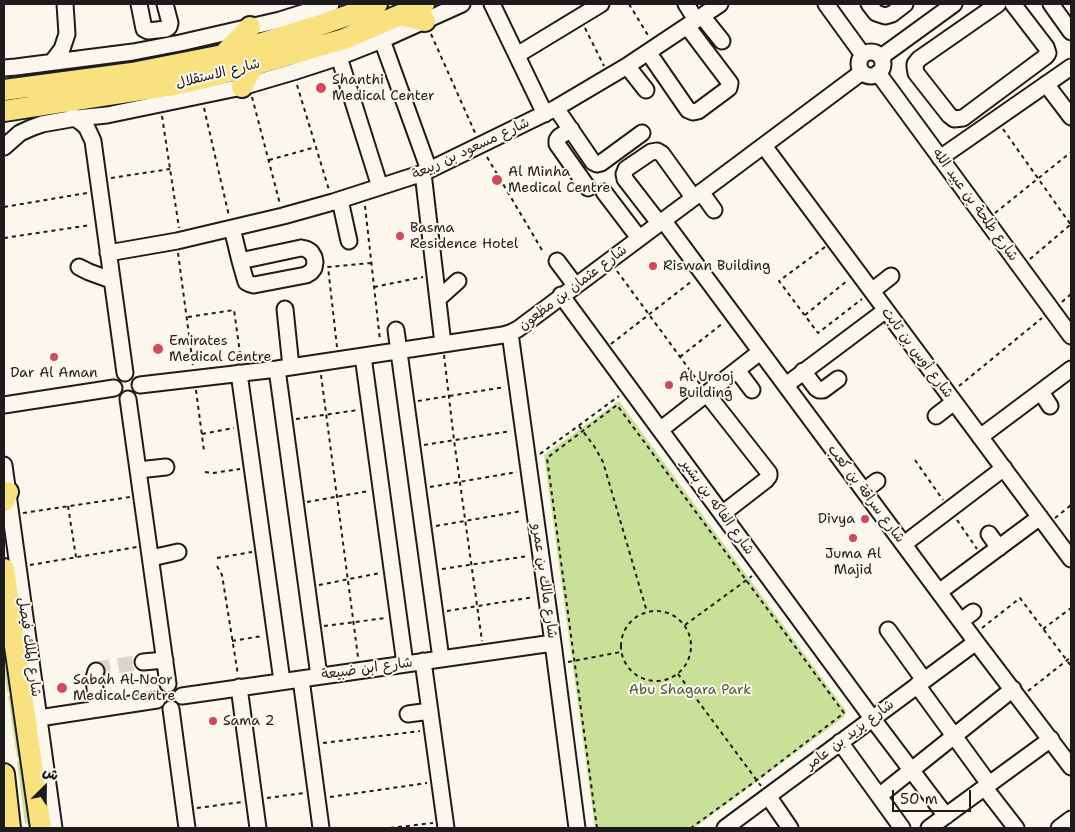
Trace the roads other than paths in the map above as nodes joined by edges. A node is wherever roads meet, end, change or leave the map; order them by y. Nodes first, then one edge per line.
1 (64, 4) edge
2 (139, 4) edge
3 (165, 4) edge
4 (376, 4) edge
5 (382, 4) edge
6 (462, 4) edge
7 (492, 4) edge
8 (601, 4) edge
9 (686, 4) edge
10 (720, 4) edge
11 (826, 4) edge
12 (871, 4) edge
13 (905, 4) edge
14 (954, 4) edge
15 (998, 4) edge
16 (1013, 4) edge
17 (1051, 4) edge
18 (335, 6) edge
19 (424, 13) edge
20 (1066, 14) edge
21 (695, 21) junction
22 (250, 27) junction
23 (1071, 32) edge
24 (67, 34) junction
25 (382, 40) junction
26 (722, 41) dead end
27 (342, 48) junction
28 (651, 50) junction
29 (223, 55) junction
30 (517, 55) junction
31 (863, 55) junction
32 (880, 57) junction
33 (88, 58) junction
34 (52, 62) junction
35 (254, 65) junction
36 (627, 66) junction
37 (1071, 67) edge
38 (4, 68) edge
39 (1027, 71) junction
40 (862, 72) junction
41 (878, 73) junction
42 (4, 77) edge
43 (66, 82) junction
44 (246, 86) junction
45 (1043, 86) junction
46 (4, 90) edge
47 (646, 90) dead end
48 (42, 106) junction
49 (551, 111) junction
50 (7, 114) edge
51 (107, 114) junction
52 (1071, 117) edge
53 (76, 118) junction
54 (571, 129) junction
55 (642, 134) dead end
56 (93, 141) junction
57 (764, 146) junction
58 (4, 147) edge
59 (940, 158) junction
60 (365, 167) dead end
61 (426, 172) junction
62 (588, 188) dead end
63 (372, 189) junction
64 (604, 192) dead end
65 (697, 195) junction
66 (336, 201) junction
67 (714, 210) dead end
68 (661, 222) junction
69 (232, 228) junction
70 (639, 238) junction
71 (348, 241) dead end
72 (108, 253) junction
73 (240, 261) dead end
74 (557, 261) dead end
75 (79, 267) dead end
76 (891, 276) dead end
77 (111, 280) junction
78 (458, 281) dead end
79 (575, 285) junction
80 (872, 291) junction
81 (562, 295) junction
82 (438, 299) junction
83 (285, 309) dead end
84 (886, 310) junction
85 (396, 330) dead end
86 (510, 333) junction
87 (1071, 336) edge
88 (443, 344) junction
89 (399, 350) junction
90 (760, 352) junction
91 (363, 356) junction
92 (284, 368) junction
93 (1071, 369) edge
94 (737, 370) junction
95 (804, 371) junction
96 (125, 373) junction
97 (241, 373) junction
98 (838, 379) dead end
99 (140, 385) junction
100 (786, 385) junction
101 (114, 388) junction
102 (752, 390) dead end
103 (1040, 392) junction
104 (707, 394) junction
105 (952, 399) junction
106 (128, 400) junction
107 (4, 406) edge
108 (1050, 406) dead end
109 (936, 416) dead end
110 (660, 430) junction
111 (980, 437) junction
112 (4, 465) edge
113 (166, 467) dead end
114 (1004, 468) junction
115 (138, 470) junction
116 (877, 481) dead end
117 (864, 491) junction
118 (7, 502) edge
119 (722, 514) junction
120 (1043, 521) junction
121 (989, 534) dead end
122 (904, 544) junction
123 (999, 548) junction
124 (150, 551) junction
125 (178, 552) dead end
126 (1071, 559) edge
127 (11, 568) edge
128 (939, 592) junction
129 (974, 612) dead end
130 (961, 621) junction
131 (13, 630) junction
132 (888, 630) dead end
133 (974, 639) junction
134 (553, 643) junction
135 (30, 647) junction
136 (442, 659) junction
137 (165, 660) junction
138 (424, 661) junction
139 (143, 662) tunnel mouth
140 (405, 664) junction
141 (96, 671) dead end
142 (319, 676) junction
143 (301, 679) junction
144 (282, 681) junction
145 (920, 683) junction
146 (168, 684) junction
147 (240, 687) junction
148 (1016, 693) junction
149 (182, 696) junction
150 (157, 700) junction
151 (97, 709) junction
152 (171, 709) junction
153 (430, 711) junction
154 (408, 714) dead end
155 (39, 718) junction
156 (872, 718) junction
157 (954, 736) junction
158 (1051, 739) junction
159 (840, 742) junction
160 (1071, 767) edge
161 (911, 770) junction
162 (4, 774) edge
163 (987, 786) junction
164 (768, 796) junction
165 (879, 796) junction
166 (1071, 819) edge
167 (938, 824) edge
168 (445, 825) edge
169 (10, 828) edge
170 (41, 828) edge
171 (54, 828) edge
172 (187, 828) edge
173 (258, 828) edge
174 (321, 828) edge
175 (577, 828) edge
176 (725, 828) edge
177 (790, 828) edge
178 (902, 828) edge
179 (1016, 828) edge
180 (1059, 828) edge

1 - 24 street
2 - 3 street
4 - 18 main road, شارع الاستقلال
5 - 27 main road
6 - 19 street, شارع الاستقلال
7 - 30 street
8 - 30 street
9 - 21 street
10 - 21 street, شارع مسعود بن ربيعة
11 - 31 street
12 - 13 street
14 - 32 street
15 - 39 street
16 - 39 street
17 - 20 street
18 - 22 street, شارع الاستقلال
18 - 29 main road, شارع الاستقلال
19 - 25 street, شارع الاستقلال
19 - 27 main road, شارع الاستقلال
20 - 23 street
21 - 26 street
21 - 28 street, شارع مسعود بن ربيعة
21 - 28 street
22 - 29 main road
22 - 33 street, شارع الاستقلال
24 - 33 street
24 - 34 street
25 - 27 street, شارع الاستقلال
25 - 61 street
27 - 35 main road, شارع الاستقلال
27 - 44 street, شارع الاستقلال
27 - 63 street
28 - 36 street, شارع مسعود بن ربيعة
29 - 43 main road, شارع الاستقلال
30 - 49 street
31 - 32 street
31 - 40 street
32 - 41 street
33 - 34 street, شارع الاستقلال
34 - 38 street, شارع الاستقلال
35 - 44 main road
35 - 48 main road, شارع الاستقلال
36 - 47 street
36 - 49 street, شارع مسعود بن ربيعة
37 - 45 street
39 - 45 street
40 - 41 street
40 - 57 street, شارع عثمان بن مظعون
41 - 59 street, شارع طلحة بن عبيد الله
42 - 43 main road
43 - 46 main road, شارع الاستقلال
44 - 51 street, شارع الاستقلال
45 - 52 street
45 - 59 street
48 - 50 main road, شارع الاستقلال
48 - 53 street
49 - 54 street
49 - 61 street, شارع مسعود بن ربيعة
51 - 53 street, شارع الاستقلال
51 - 56 street
53 - 56 street
53 - 58 street, شارع الاستقلال
54 - 55 street
54 - 62 street
56 - 72 street
57 - 65 street, شارع عثمان بن مظعون
57 - 80 street, شارع أوس بن ثابت
59 - 87 street, شارع طلحة بن عبيد الله
60 - 63 street
61 - 63 street, شارع مسعود بن ربيعة
61 - 82 street
63 - 66 street, شارع مسعود بن ربيعة
64 - 70 street
65 - 67 street
65 - 68 street, شارع عثمان بن مظعون
65 - 68 street, شارع سراقة بن كعب
66 - 69 street, شارع مسعود بن ربيعة
66 - 71 street
68 - 70 street, شارع عثمان بن مظعون
68 - 90 street, شارع سراقة بن كعب
69 - 72 street, شارع مسعود بن ربيعة
69 - 73 street
70 - 79 street, شارع عثمان بن مظعون
72 - 77 street
74 - 79 street
75 - 77 street
76 - 80 street
77 - 96 street
78 - 82 street
79 - 81 street, شارع عثمان بن مظعون
80 - 84 street, شارع أوس بن ثابت
81 - 86 street, شارع عثمان بن مظعون
81 - 110 street, شارع الفاكه بن بشير
82 - 88 street
83 - 92 street
84 - 95 street
84 - 105 street, شارع أوس بن ثابت
85 - 89 street
86 - 88 street, شارع عثمان بن مظعون
86 - 134 street, شارع مالك بن عمرو
88 - 89 street, شارع عثمان بن مظعون
89 - 91 street, شارع عثمان بن مظعون
89 - 136 street
90 - 94 street
90 - 100 street, شارع سراقة بن كعب
91 - 92 street, شارع عثمان بن مظعون
91 - 140 street
92 - 97 street, شارع عثمان بن مظعون
92 - 142 street
93 - 103 street
94 - 102 street
94 - 104 street
95 - 98 street
95 - 100 street
96 - 99 street
96 - 101 street
97 - 99 street, شارع عثمان بن مظعون
97 - 144 street
99 - 106 street
100 - 117 street, شارع سراقة بن كعب
101 - 106 street
101 - 107 street
103 - 108 street
103 - 111 street
104 - 110 street
104 - 119 street
105 - 109 street
105 - 111 street, شارع أوس بن ثابت
106 - 115 street
110 - 119 street, شارع الفاكه بن بشير
111 - 114 street, شارع أوس بن ثابت
112 - 118 street, شارع الملك فيصل
113 - 115 street
114 - 120 street, شارع أوس بن ثابت
114 - 122 street
115 - 124 street
116 - 117 street
117 - 122 street, شارع سراقة بن كعب
118 - 127 street, شارع الملك فيصل
119 - 156 street, شارع الفاكه بن بشير
120 - 123 street
120 - 126 street, شارع أوس بن ثابت
121 - 123 street
122 - 128 street, شارع سراقة بن كعب
123 - 128 street
124 - 125 street
124 - 137 street
127 - 131 main road, شارع الملك فيصل
127 - 135 street, شارع الملك فيصل
128 - 130 street, شارع سراقة بن كعب
129 - 130 street
130 - 133 street, شارع سراقة بن كعب
131 - 135 main road
131 - 170 main road, شارع الملك فيصل
132 - 145 street
133 - 145 street, شارع يزيد بن عامر
133 - 148 street, شارع سراقة بن كعب
134 - 136 street, شارع ابن ضبيعة
134 - 175 street, شارع مالك بن عمرو
135 - 155 street, شارع الملك فيصل
136 - 138 street, شارع ابن ضبيعة
137 - 139 street
137 - 146 street
138 - 140 street, شارع ابن ضبيعة
138 - 153 street
140 - 142 street, شارع ابن ضبيعة
141 - 151 street
142 - 143 street, شارع ابن ضبيعة
143 - 144 street, شارع ابن ضبيعة
143 - 174 street
144 - 147 street, شارع ابن ضبيعة
145 - 156 street, شارع يزيد بن عامر
145 - 157 street
146 - 149 street
146 - 150 street
147 - 149 street, شارع ابن ضبيعة
147 - 173 street
148 - 157 street
148 - 158 street, شارع سراقة بن كعب
149 - 152 street
150 - 151 street
150 - 152 street
151 - 155 street
152 - 172 street
153 - 154 street
153 - 168 street
155 - 171 street, شارع الملك فيصل
156 - 159 street, شارع يزيد بن عامر
156 - 161 street, شارع الفاكه بن بشير
157 - 161 street
157 - 163 street
158 - 160 street, شارع سراقة بن كعب
158 - 163 street
159 - 164 street, شارع يزيد بن عامر
159 - 165 street
161 - 165 street
161 - 167 street, شارع الفاكه بن بشير
162 - 169 main road
163 - 167 street
163 - 179 street
164 - 176 street, شارع يزيد بن عامر
164 - 177 street
165 - 178 street
166 - 180 street

